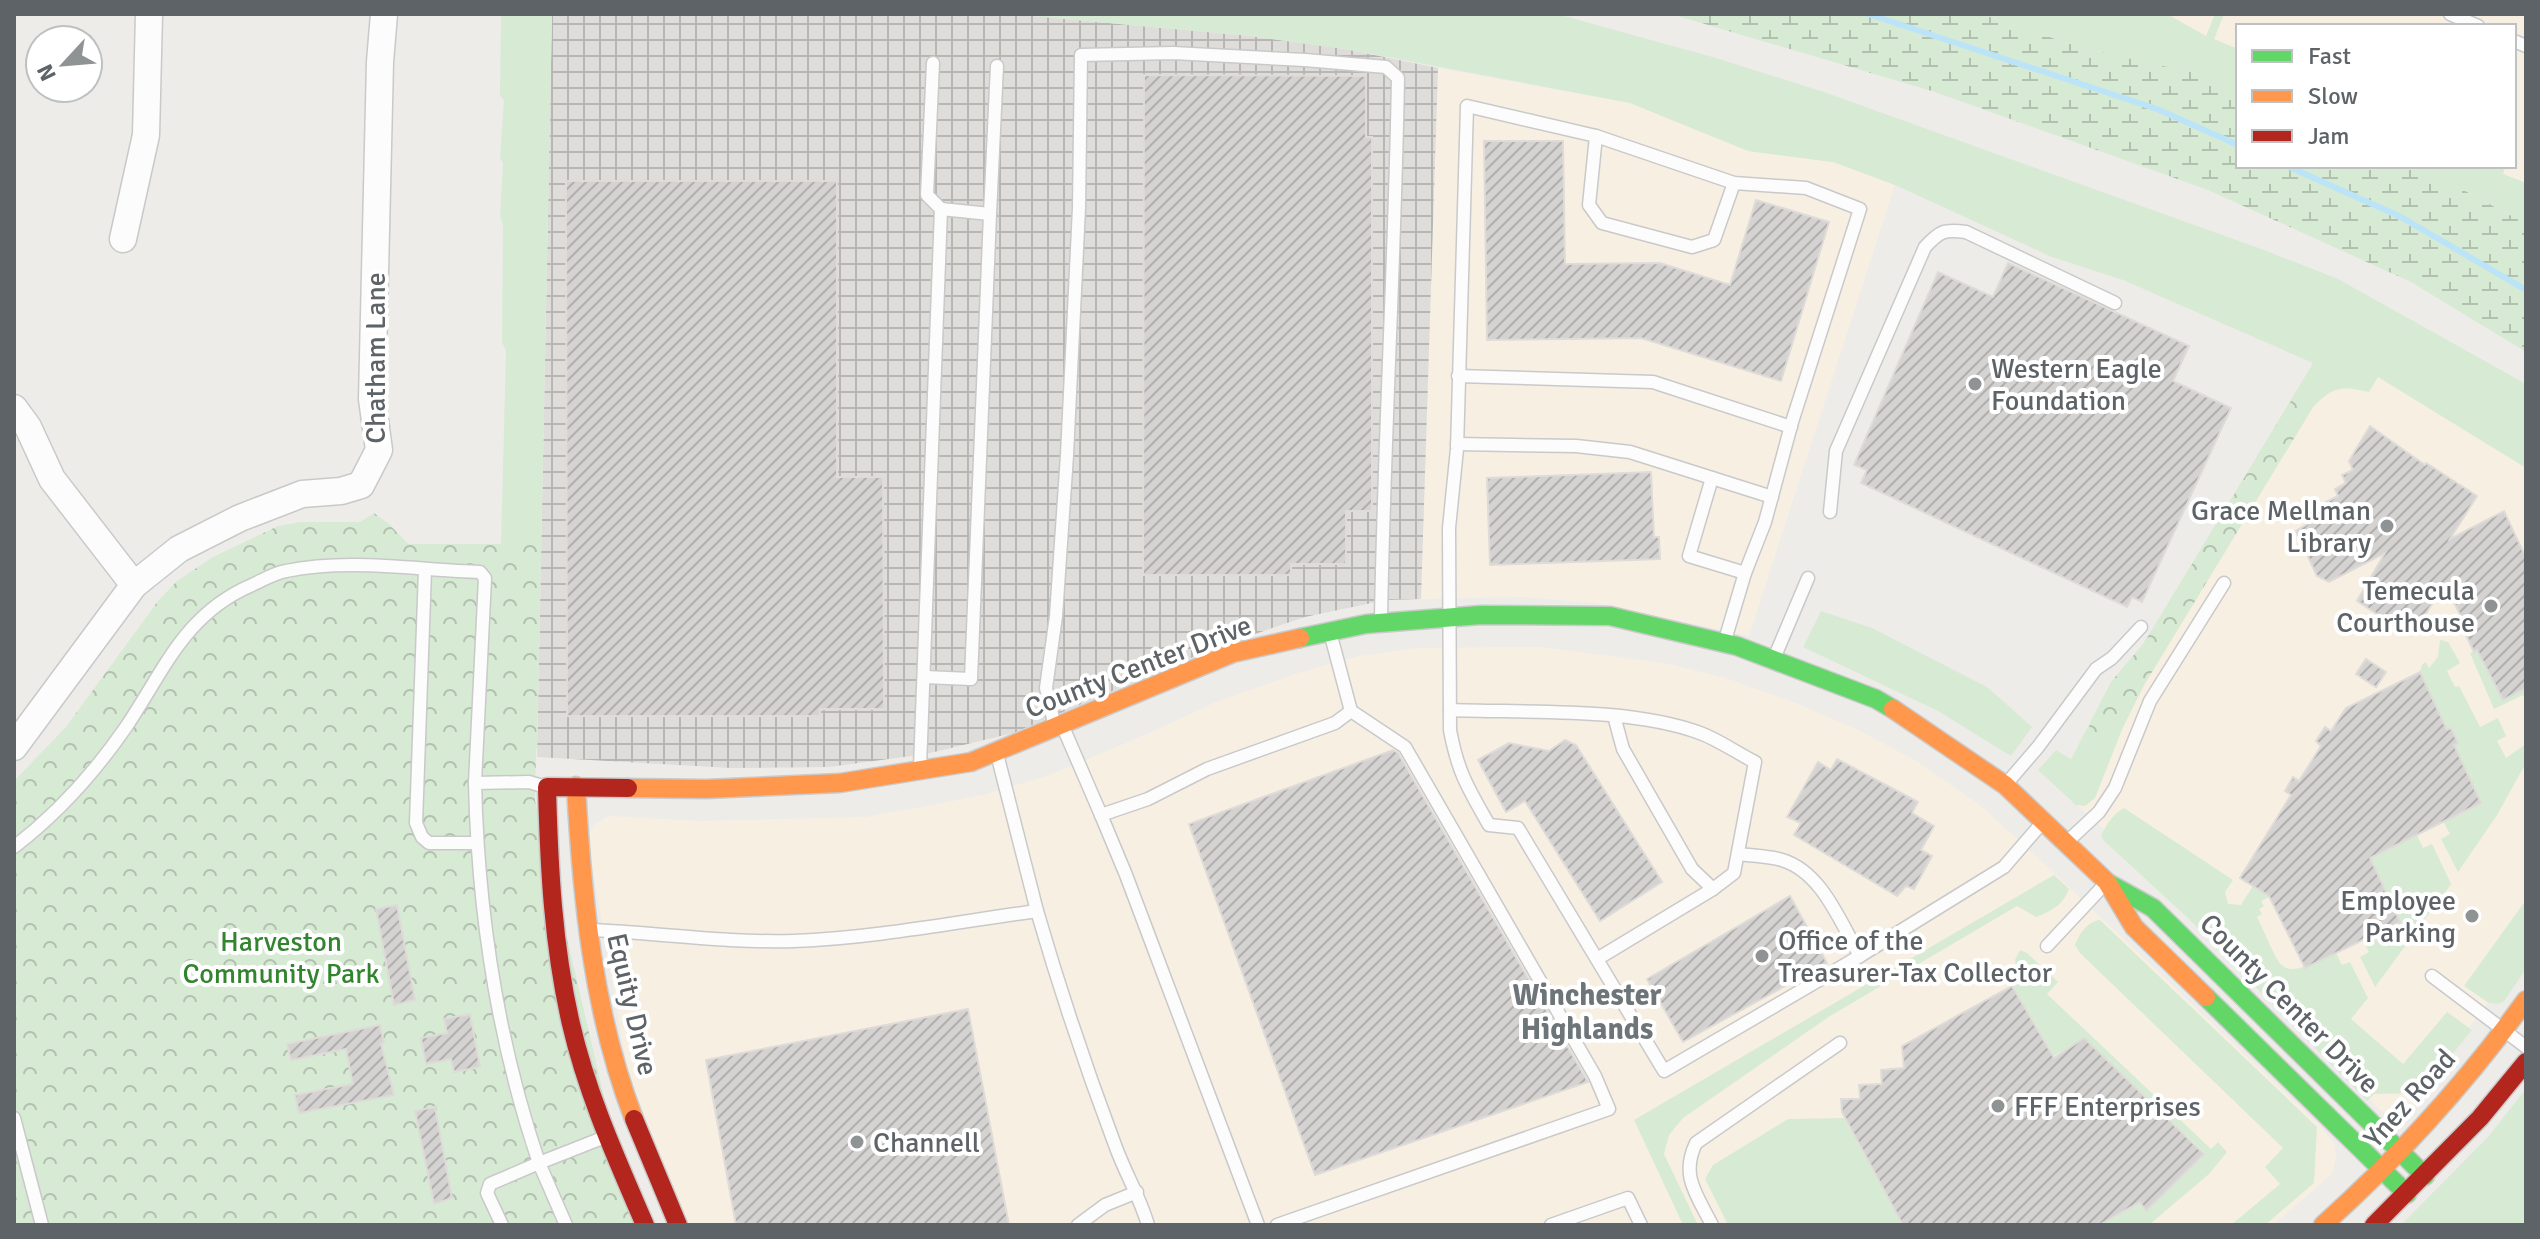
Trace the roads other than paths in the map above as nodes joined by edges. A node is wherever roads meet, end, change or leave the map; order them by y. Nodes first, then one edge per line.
1 (149, 14) edge
2 (384, 14) edge
3 (2450, 14) edge
4 (2473, 24) edge
5 (933, 63) dead end
6 (997, 66) dead end
7 (1596, 136) junction
8 (1734, 183) junction
9 (941, 209) junction
10 (990, 214) junction
11 (123, 239) dead end
12 (2115, 303) dead end
13 (1458, 376) junction
14 (14, 408) edge
15 (1791, 427) junction
16 (1457, 444) junction
17 (1712, 478) junction
18 (1772, 497) junction
19 (1830, 512) dead end
20 (425, 570) junction
21 (1745, 573) junction
22 (1808, 578) dead end
23 (2224, 583) dead end
24 (134, 585) junction
25 (1451, 617) junction
26 (1381, 623) junction
27 (2141, 627) dead end
28 (1330, 632) junction
29 (1724, 643) junction
30 (1773, 659) junction
31 (924, 677) junction
32 (1450, 710) junction
33 (1351, 711) junction
34 (1614, 716) junction
35 (1058, 726) junction
36 (14, 747) edge
37 (996, 751) junction
38 (919, 770) junction
39 (475, 783) junction
40 (2005, 785) junction
41 (576, 786) junction
42 (547, 787) junction
43 (1101, 815) junction
44 (2044, 821) junction
45 (2067, 842) junction
46 (476, 843) junction
47 (14, 847) edge
48 (1739, 854) junction
49 (2107, 882) junction
50 (1713, 889) junction
51 (1037, 911) junction
52 (587, 930) junction
53 (2047, 946) dead end
54 (1860, 956) junction
55 (1597, 959) junction
56 (2432, 976) dead end
57 (2526, 1000) edge
58 (2505, 1030) junction
59 (1840, 1043) dead end
60 (2526, 1047) edge
61 (2526, 1062) edge
62 (14, 1118) edge
63 (608, 1135) junction
64 (2401, 1152) junction
65 (539, 1163) junction
66 (2382, 1170) junction
67 (2425, 1176) junction
68 (1137, 1192) junction
69 (2407, 1194) junction
70 (42, 1225) edge
71 (502, 1225) edge
72 (566, 1225) edge
73 (645, 1225) edge
74 (678, 1225) edge
75 (1078, 1225) edge
76 (1148, 1225) edge
77 (1258, 1225) edge
78 (1277, 1225) edge
79 (1551, 1225) edge
80 (1641, 1225) edge
81 (1712, 1225) edge
82 (2323, 1225) edge
83 (2374, 1225) edge

1 - 11 street
2 - 24 street, Chatham Lane
3 - 4 lane
5 - 9 lane
6 - 10 lane
7 - 8 lane
7 - 8 lane
7 - 13 lane
8 - 15 lane
9 - 10 lane
9 - 31 lane
10 - 31 lane
12 - 19 lane
13 - 15 lane
13 - 16 lane
14 - 24 street
15 - 18 lane
16 - 17 lane
16 - 25 lane
17 - 18 lane
17 - 21 lane
18 - 21 lane
20 - 39 lane
20 - 46 lane
20 - 47 lane
21 - 29 lane
22 - 30 lane
23 - 45 lane
24 - 36 street, Chatham Lane
25 - 26 street, County Center Drive
25 - 29 street, County Center Drive
25 - 32 lane
26 - 28 street, County Center Drive
26 - 35 lane
27 - 40 lane
28 - 33 lane
28 - 35 street, County Center Drive
29 - 30 street, County Center Drive
30 - 40 street, County Center Drive
31 - 38 lane
32 - 34 lane
32 - 55 lane
33 - 43 lane
33 - 78 lane
34 - 48 lane
34 - 50 lane
35 - 37 street, County Center Drive
35 - 43 lane
37 - 38 street, County Center Drive
37 - 51 lane
38 - 41 street, County Center Drive
39 - 42 lane
39 - 46 lane
40 - 44 street, County Center Drive
41 - 42 street, County Center Drive
41 - 52 street, Equity Drive
42 - 63 street
43 - 77 lane
44 - 45 street, County Center Drive
44 - 54 lane
45 - 49 street, County Center Drive
46 - 65 lane
48 - 50 lane
48 - 54 lane
49 - 53 lane
49 - 64 street, County Center Drive
49 - 66 street, County Center Drive
50 - 55 lane
51 - 52 lane
51 - 68 lane
52 - 74 street, Equity Drive
54 - 55 lane
56 - 58 lane
57 - 58 street, Ynez Road
58 - 60 lane
58 - 64 street, Ynez Road
59 - 81 lane
61 - 67 street
62 - 70 lane
63 - 65 lane
63 - 73 street
64 - 66 street, Ynez Road
64 - 67 street, County Center Drive
65 - 71 lane
65 - 72 lane
66 - 69 street, County Center Drive
66 - 82 street, Ynez Road
67 - 69 street
68 - 75 lane
68 - 76 lane
69 - 83 street
79 - 80 lane

